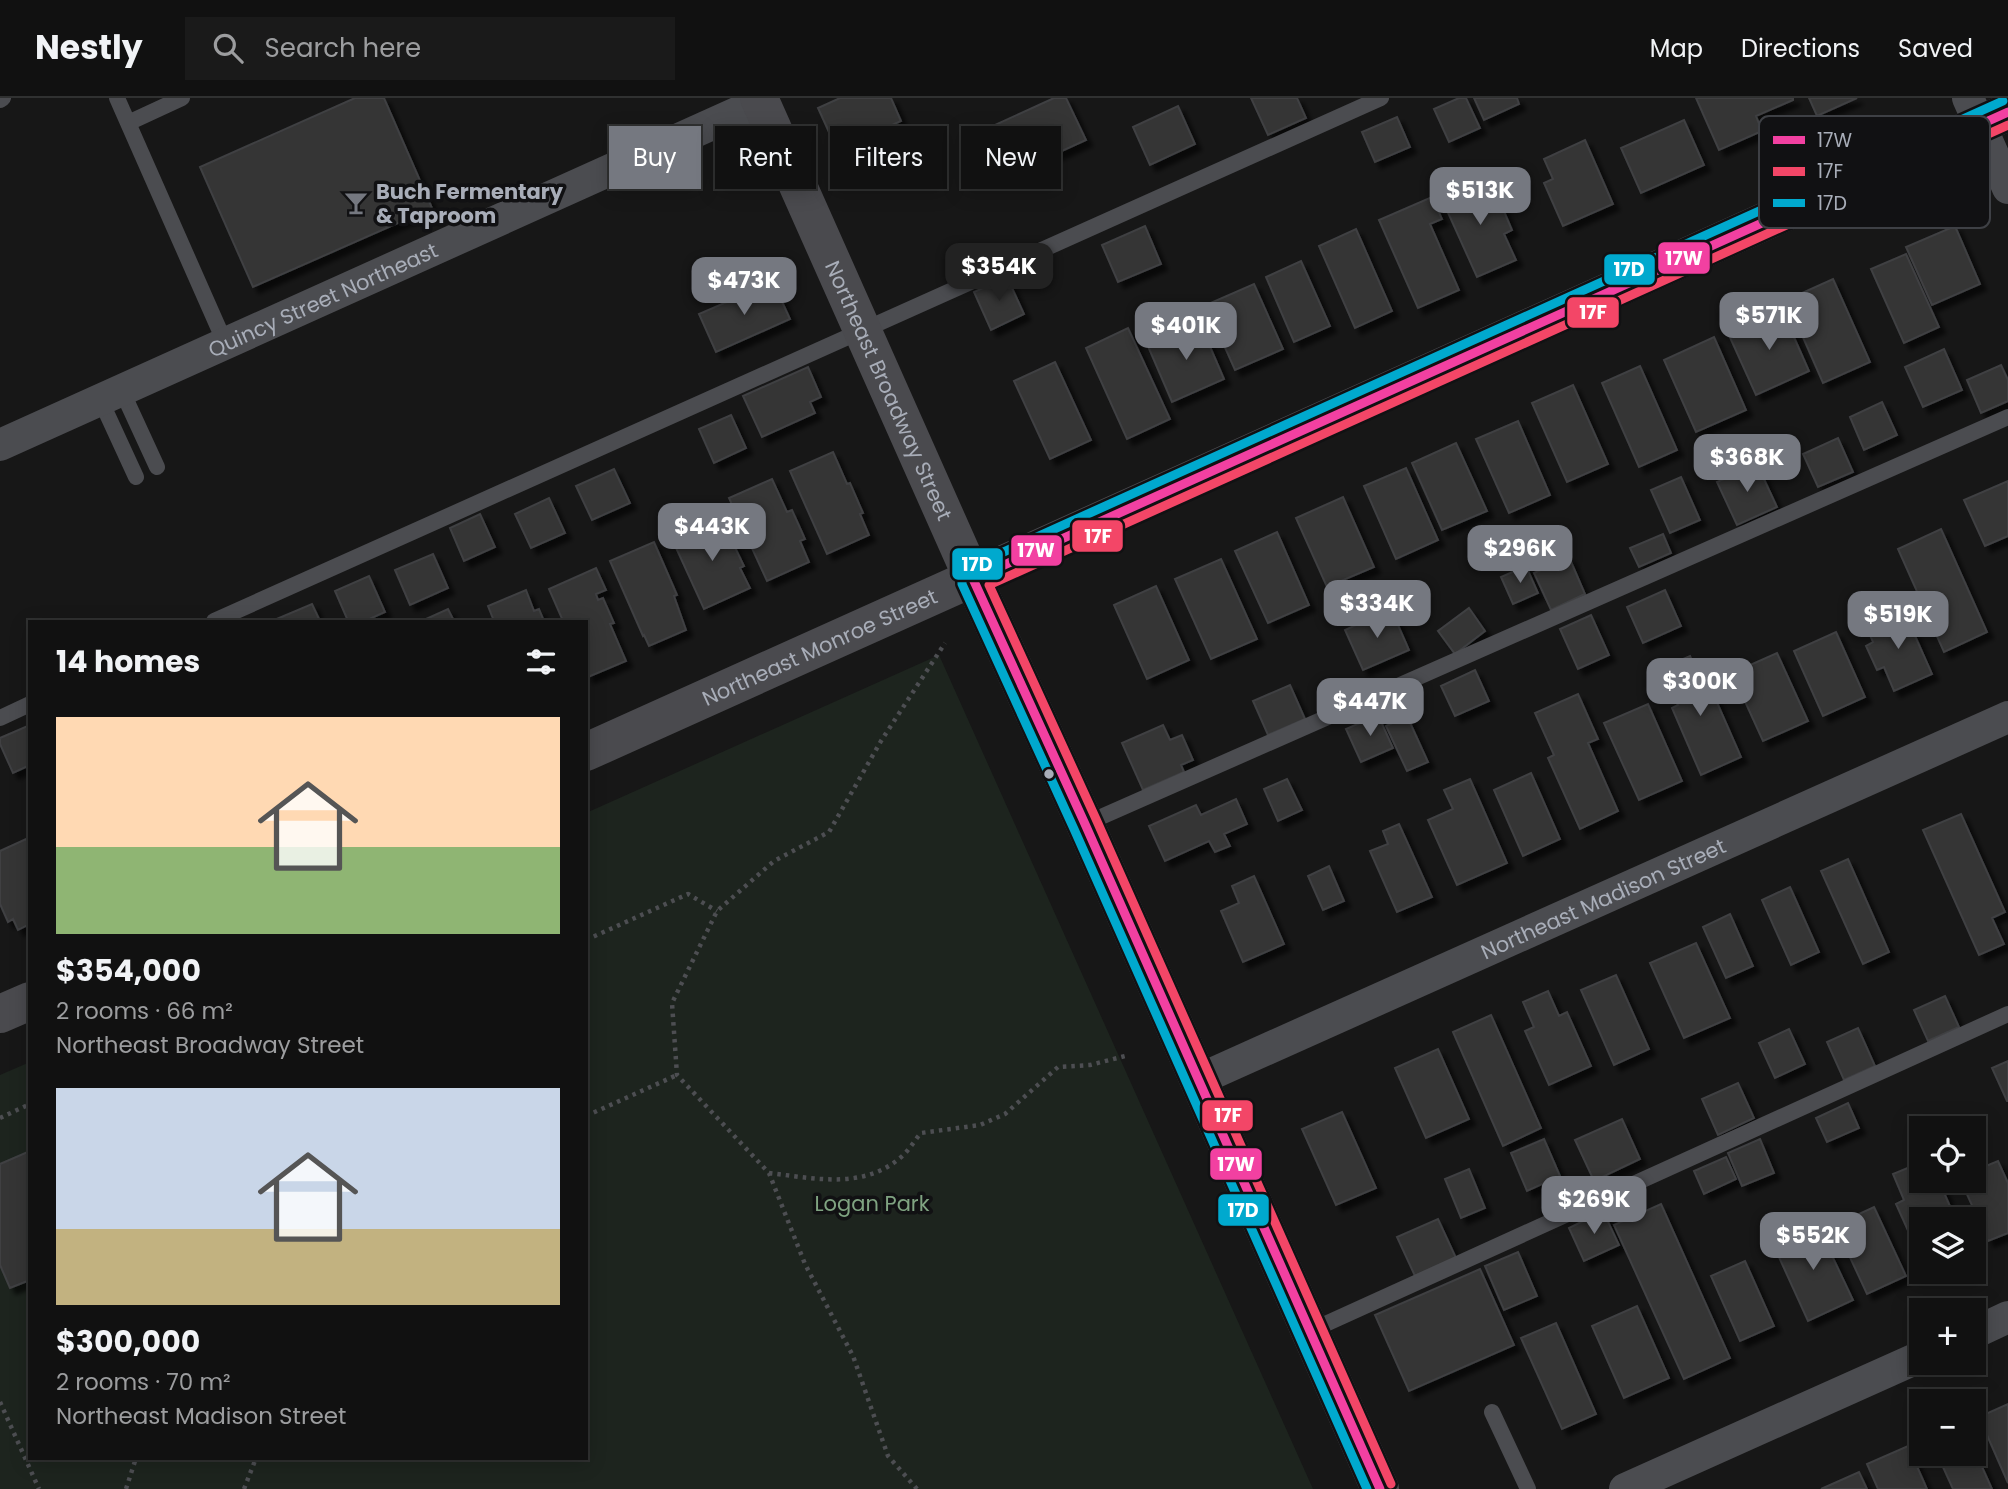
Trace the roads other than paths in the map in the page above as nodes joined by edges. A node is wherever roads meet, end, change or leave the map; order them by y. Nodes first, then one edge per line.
1 (117, 98) edge
2 (182, 98) edge
3 (1381, 98) edge
4 (760, 100) edge
5 (128, 122) junction
6 (1990, 129) edge
7 (2008, 188) edge
8 (1759, 216) edge
9 (862, 330) junction
10 (226, 345) junction
11 (111, 396) junction
12 (2008, 416) edge
13 (0, 446) edge
14 (157, 467) dead end
15 (136, 477) dead end
16 (973, 579) junction
17 (216, 620) edge
18 (28, 705) edge
19 (2008, 717) edge
20 (0, 718) edge
21 (588, 751) edge
22 (1085, 824) junction
23 (28, 1002) edge
24 (0, 1014) edge
25 (2008, 1014) edge
26 (1198, 1080) junction
27 (2008, 1317) edge
28 (1986, 1327) edge
29 (1310, 1331) junction
30 (1909, 1362) edge
31 (1492, 1412) dead end
32 (1380, 1489) edge
33 (1528, 1489) edge
34 (1625, 1489) edge

1 - 5 lane
2 - 5 lane
3 - 9 lane
4 - 9 street, Northeast Broadway Street
4 - 10 street, Quincy Street Northeast
5 - 10 lane
6 - 7 street
8 - 16 street, Northeast Monroe Street
9 - 16 street, Northeast Broadway Street
9 - 17 lane
10 - 11 street, Quincy Street Northeast
11 - 13 street, Quincy Street Northeast
11 - 14 lane
11 - 15 lane
12 - 22 lane
16 - 21 street, Northeast Monroe Street
16 - 22 street, Northeast Broadway Street
18 - 20 lane
19 - 26 street, Northeast Madison Street
22 - 26 street, Northeast Broadway Street
23 - 24 street
25 - 29 lane
26 - 29 street, Northeast Broadway Street
27 - 28 street
29 - 32 street, Northeast Broadway Street
30 - 34 street
31 - 33 lane

